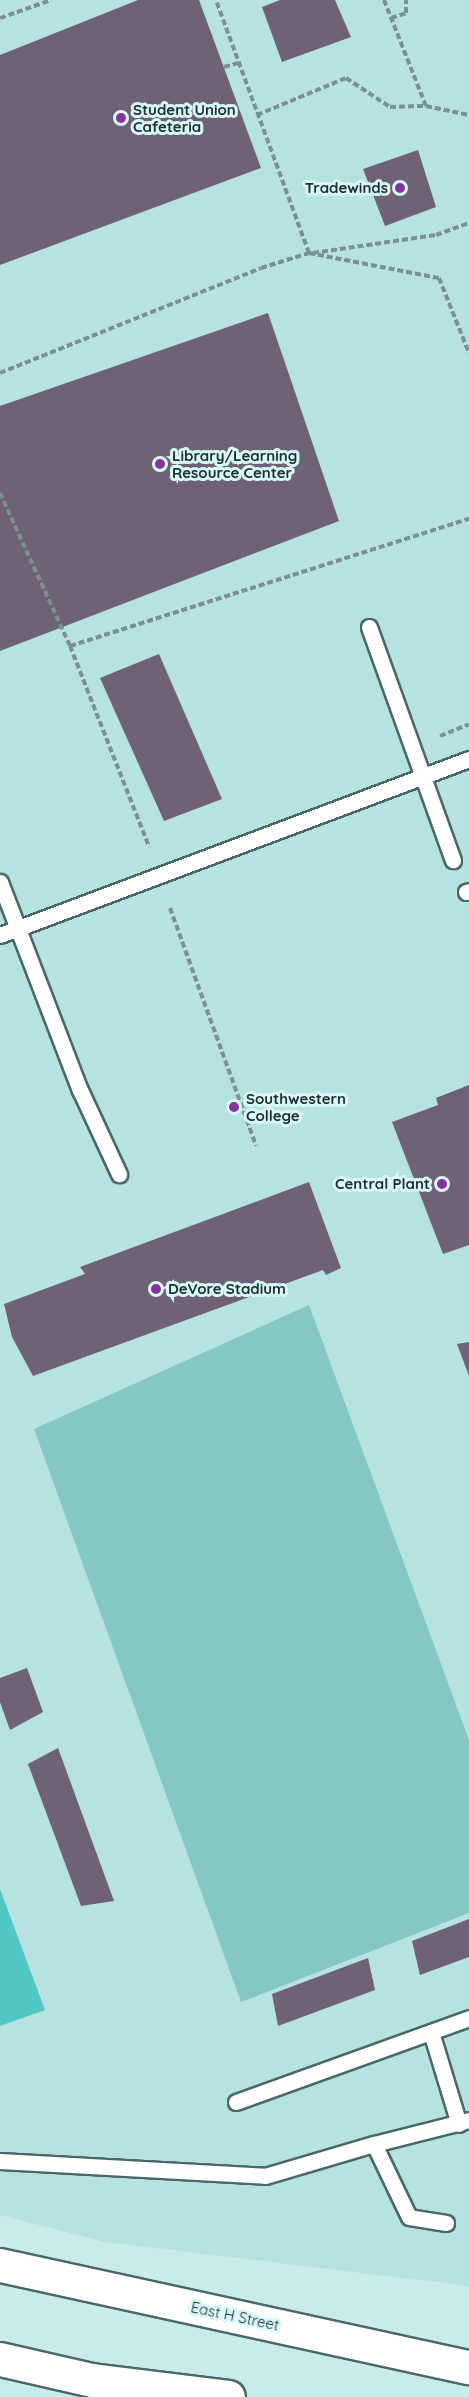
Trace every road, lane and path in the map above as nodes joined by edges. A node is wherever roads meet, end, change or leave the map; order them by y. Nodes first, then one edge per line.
1 (51, 0) edge
2 (216, 0) edge
3 (384, 0) edge
4 (406, 0) edge
5 (0, 18) edge
6 (391, 18) junction
7 (238, 63) junction
8 (224, 67) dead end
9 (426, 106) junction
10 (257, 115) junction
11 (469, 116) edge
12 (469, 223) edge
13 (309, 253) junction
14 (469, 352) edge
15 (0, 373) edge
16 (0, 493) edge
17 (469, 519) edge
18 (369, 627) dead end
19 (70, 646) junction
20 (469, 724) edge
21 (440, 736) dead end
22 (469, 759) edge
23 (422, 777) junction
24 (149, 847) dead end
25 (453, 860) dead end
26 (0, 882) edge
27 (170, 908) dead end
28 (18, 928) junction
29 (0, 935) edge
30 (256, 1146) dead end
31 (119, 1174) dead end
32 (469, 2018) edge
33 (431, 2032) junction
34 (236, 2102) dead end
35 (464, 2122) edge
36 (374, 2144) junction
37 (0, 2161) edge
38 (446, 2223) dead end
39 (0, 2265) edge
40 (0, 2359) edge
41 (469, 2367) edge
42 (93, 2389) edge
43 (228, 2397) edge

1 - 5 path
2 - 7 path
3 - 6 path
4 - 6 path
6 - 9 path
7 - 8 path
7 - 10 path
9 - 10 path
9 - 11 path
10 - 13 path
12 - 13 path
13 - 14 path
13 - 15 path
16 - 19 path
17 - 19 path
18 - 23 lane
19 - 24 path
20 - 21 path
22 - 23 lane
23 - 25 lane
23 - 28 lane
26 - 28 lane
27 - 30 path
28 - 29 lane
28 - 31 lane
32 - 33 lane
33 - 34 lane
33 - 35 lane
35 - 36 lane
36 - 37 lane
36 - 38 lane
39 - 41 main road, East H Street
40 - 42 main road
42 - 43 main road

